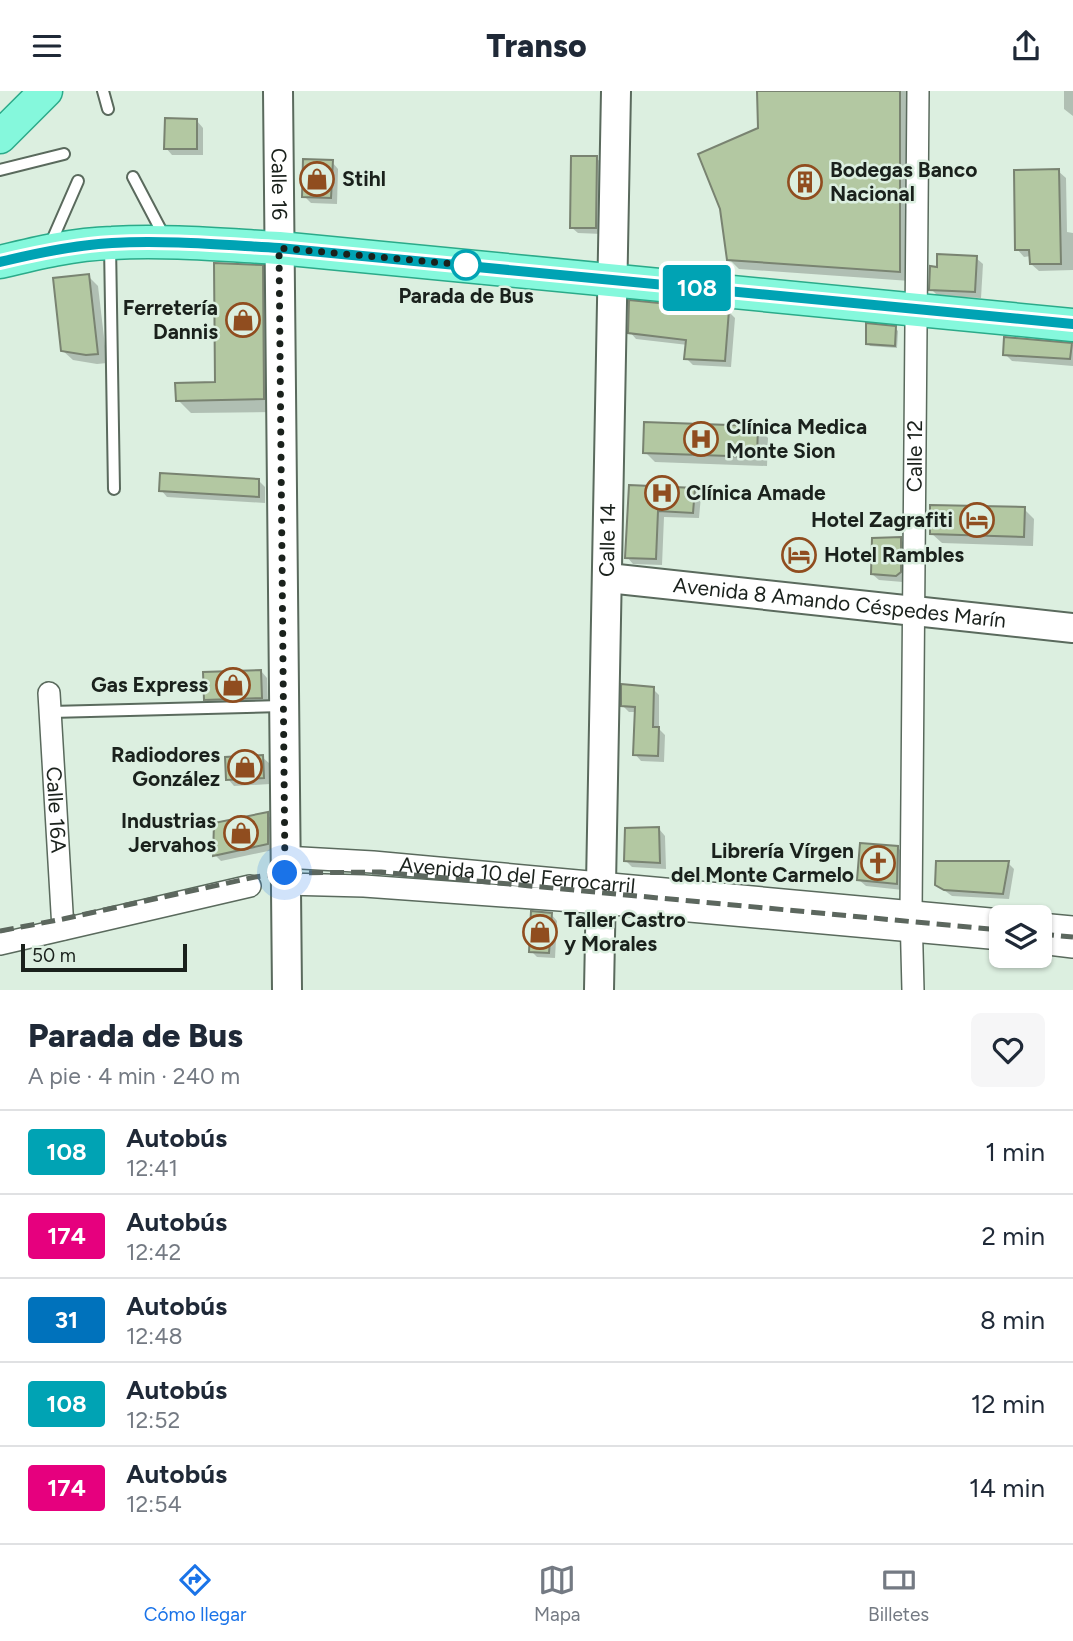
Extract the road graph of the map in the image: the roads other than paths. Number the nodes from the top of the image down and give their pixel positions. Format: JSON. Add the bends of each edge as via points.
{"nodes":[{"id":1,"x":46,"y":91,"type":"edge"},
{"id":2,"x":103,"y":91,"type":"edge"},
{"id":3,"x":278,"y":91,"type":"edge"},
{"id":4,"x":616,"y":91,"type":"edge"},
{"id":5,"x":918,"y":91,"type":"edge"},
{"id":6,"x":108,"y":109,"type":"dead end"},
{"id":7,"x":0,"y":137,"type":"edge"},
{"id":8,"x":64,"y":154,"type":"dead end"},
{"id":9,"x":0,"y":170,"type":"edge"},
{"id":10,"x":133,"y":177,"type":"dead end"},
{"id":11,"x":78,"y":181,"type":"dead end"},
{"id":12,"x":167,"y":242,"type":"junction"},
{"id":13,"x":110,"y":243,"type":"junction"},
{"id":14,"x":279,"y":248,"type":"junction"},
{"id":15,"x":48,"y":250,"type":"junction"},
{"id":16,"x":0,"y":262,"type":"edge"},
{"id":17,"x":612,"y":279,"type":"junction"},
{"id":18,"x":916,"y":310,"type":"junction"},
{"id":19,"x":1073,"y":324,"type":"edge"},
{"id":20,"x":114,"y":489,"type":"dead end"},
{"id":21,"x":608,"y":577,"type":"junction"},
{"id":22,"x":914,"y":611,"type":"junction"},
{"id":23,"x":1073,"y":628,"type":"edge"},
{"id":24,"x":50,"y":702,"type":"joint"},
{"id":25,"x":284,"y":706,"type":"junction"},
{"id":26,"x":285,"y":870,"type":"junction"},
{"id":27,"x":250,"y":886,"type":"dead end"},
{"id":28,"x":600,"y":893,"type":"junction"},
{"id":29,"x":911,"y":921,"type":"junction"},
{"id":30,"x":989,"y":921,"type":"edge"},
{"id":31,"x":1052,"y":925,"type":"edge"},
{"id":32,"x":1073,"y":927,"type":"edge"},
{"id":33,"x":63,"y":929,"type":"junction"},
{"id":34,"x":989,"y":937,"type":"edge"},
{"id":35,"x":0,"y":944,"type":"edge"},
{"id":36,"x":1052,"y":944,"type":"edge"},
{"id":37,"x":1073,"y":947,"type":"edge"},
{"id":38,"x":287,"y":990,"type":"edge"},
{"id":39,"x":599,"y":990,"type":"edge"},
{"id":40,"x":913,"y":990,"type":"edge"}],
"edges":[{"from":1,"to":7,"type":"main road"},
{"from":2,"to":6,"type":"lane"},
{"from":3,"to":14,"type":"main road","name":"Calle 16"},
{"from":4,"to":17,"type":"main road","name":"Calle 14"},
{"from":5,"to":18,"type":"street","name":"Calle 12"},
{"from":8,"to":9,"type":"lane"},
{"from":10,"to":12,"type":"lane"},
{"from":11,"to":15,"type":"lane"},
{"from":12,"to":13,"type":"main road"},
{"from":12,"to":14,"type":"main road"},
{"from":13,"to":15,"type":"main road"},
{"from":13,"to":20,"type":"lane"},
{"from":14,"to":17,"type":"main road"},
{"from":14,"to":25,"type":"main road","name":"Calle 16"},
{"from":15,"to":16,"type":"main road"},
{"from":17,"to":18,"type":"main road"},
{"from":17,"to":21,"type":"main road","name":"Calle 14"},
{"from":18,"to":19,"type":"main road"},
{"from":18,"to":22,"type":"street","name":"Calle 12"},
{"from":21,"to":22,"type":"main road","name":"Avenida 8 Amando Céspedes Marín"},
{"from":21,"to":28,"type":"main road","name":"Calle 14"},
{"from":22,"to":23,"type":"main road","name":"Avenida 8 Amando Céspedes Marín"},
{"from":22,"to":29,"type":"street","name":"Calle 12"},
{"from":24,"to":25,"type":"lane"},
{"from":24,"to":33,"type":"street","name":"Calle 16A"},
{"from":25,"to":26,"type":"main road","name":"Calle 16"},
{"from":26,"to":28,"type":"street","name":"Avenida 10 del Ferrocarril","via":[[364,885]]},
{"from":26,"to":38,"type":"main road","name":"Calle 16"},
{"from":27,"to":33,"type":"street"},
{"from":28,"to":29,"type":"street","name":"Avenida 10 del Ferrocarril"},
{"from":28,"to":39,"type":"main road","name":"Calle 14"},
{"from":29,"to":30,"type":"street","name":"Avenida 10 del Ferrocarril"},
{"from":29,"to":34,"type":"street","name":"Avenida 10 del Ferrocarril"},
{"from":29,"to":40,"type":"street","name":"Calle 12"},
{"from":31,"to":32,"type":"street"},
{"from":33,"to":35,"type":"street"},
{"from":36,"to":37,"type":"street"}]}
